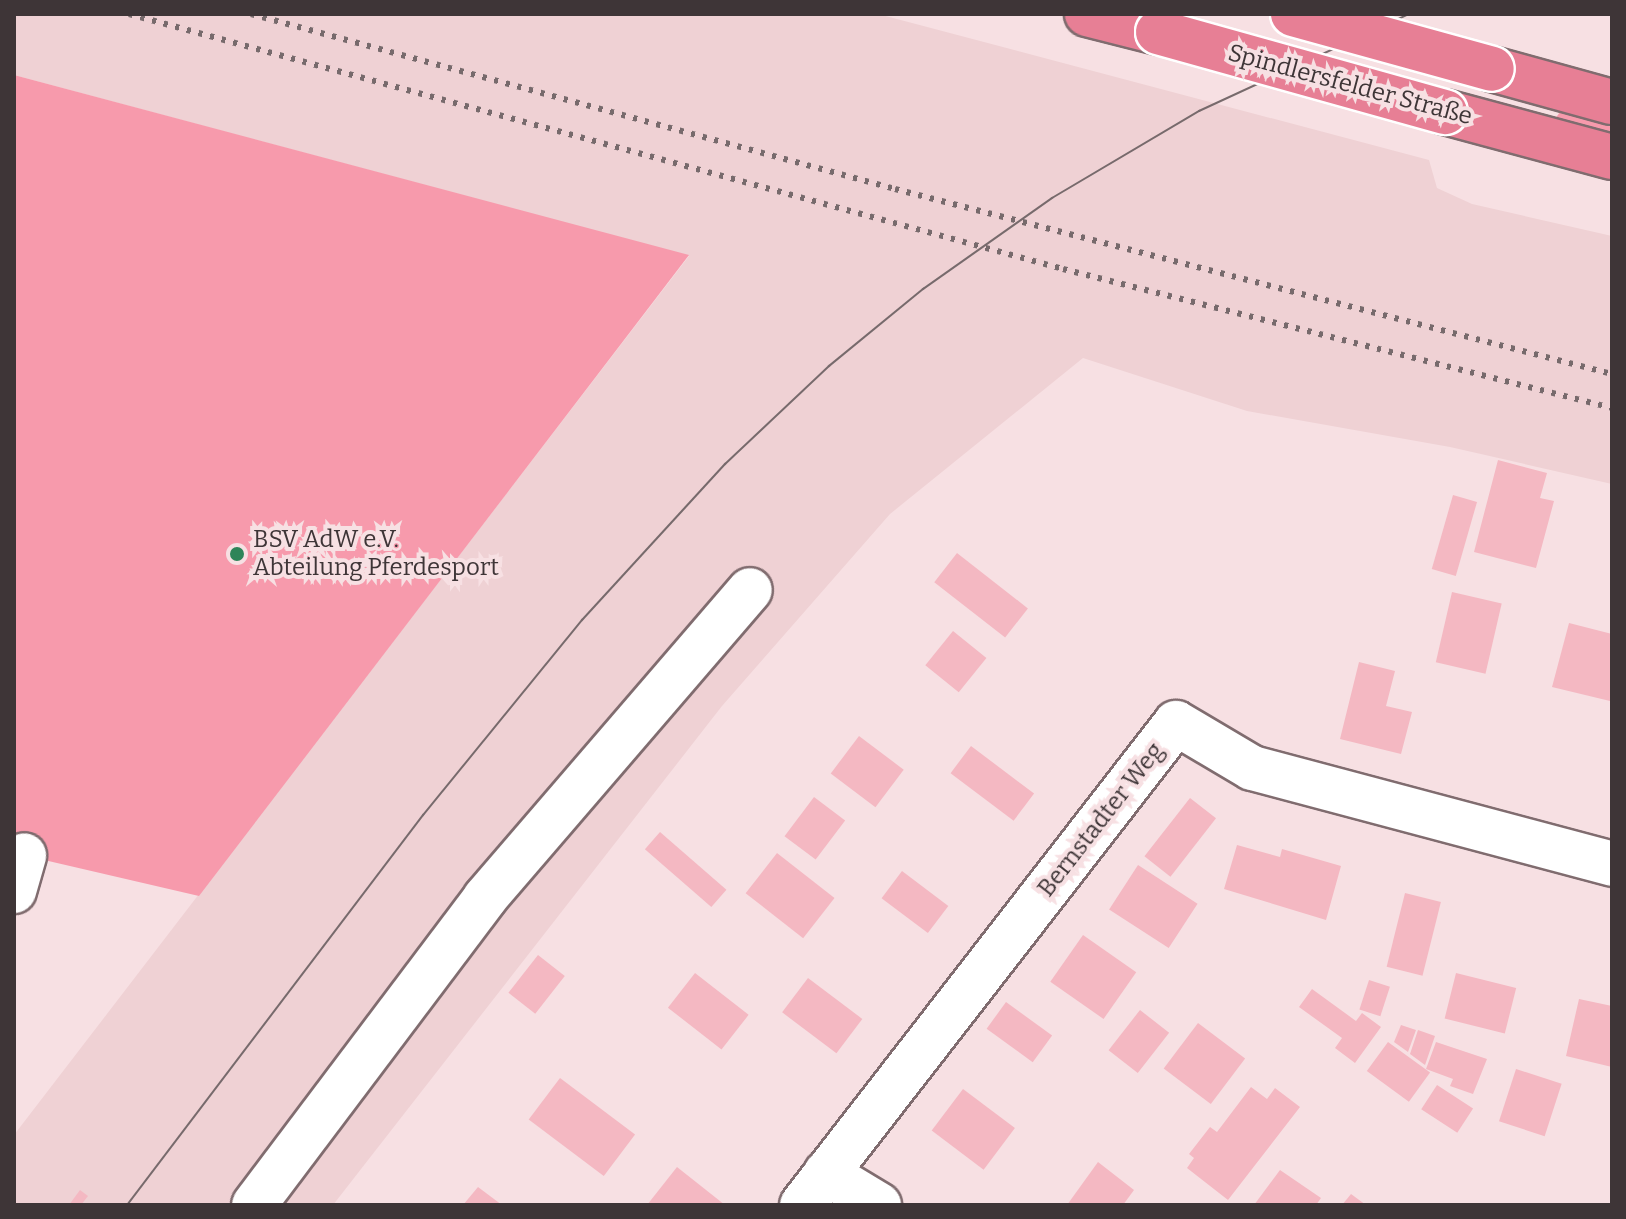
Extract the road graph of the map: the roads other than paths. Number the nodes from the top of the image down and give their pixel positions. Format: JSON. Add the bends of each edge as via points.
{"nodes":[{"id":1,"x":1087,"y":14,"type":"edge"},
{"id":2,"x":1293,"y":14,"type":"edge"},
{"id":3,"x":1612,"y":102,"type":"edge"},
{"id":4,"x":1612,"y":157,"type":"edge"},
{"id":5,"x":750,"y":590,"type":"dead end"},
{"id":6,"x":1612,"y":864,"type":"edge"},
{"id":7,"x":814,"y":1189,"type":"edge"},
{"id":8,"x":254,"y":1205,"type":"edge"},
{"id":9,"x":879,"y":1205,"type":"edge"}],
"edges":[{"from":1,"to":4,"type":"highway","name":"Spindlersfelder Straße","bridge":true},
{"from":2,"to":3,"type":"highway","bridge":true},
{"from":5,"to":8,"type":"street","via":[[485,898]]},
{"from":6,"to":7,"type":"street","name":"Bernstadter Weg","via":[[1252,768],[1176,723]]},
{"from":7,"to":9,"type":"street"}]}
